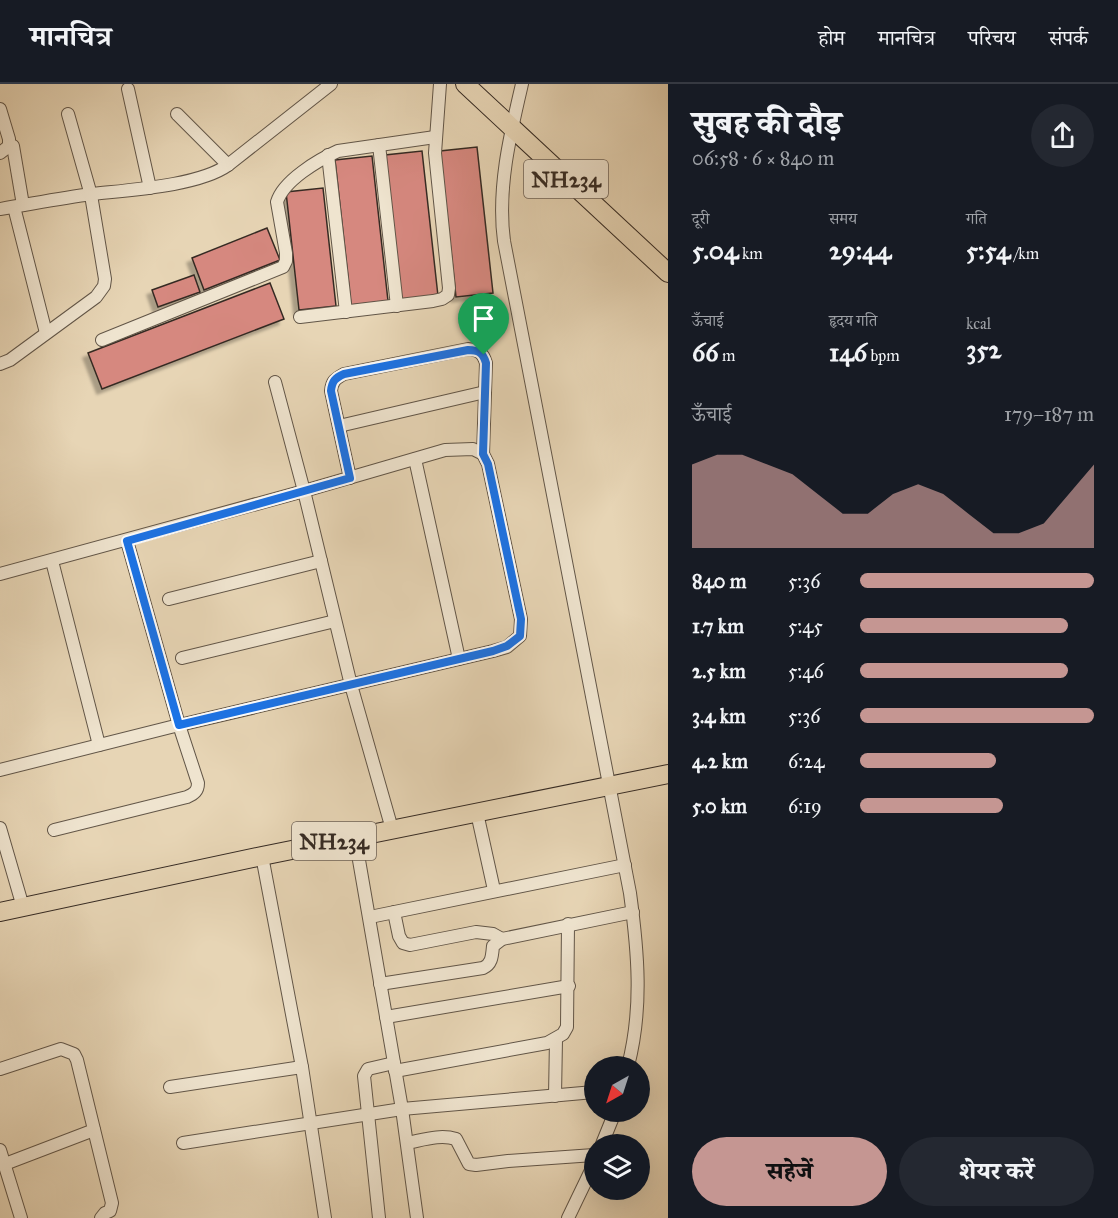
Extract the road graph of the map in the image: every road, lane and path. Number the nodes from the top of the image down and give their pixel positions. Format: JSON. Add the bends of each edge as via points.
{"nodes":[{"id":1,"x":331,"y":84,"type":"edge"},
{"id":2,"x":440,"y":84,"type":"edge"},
{"id":3,"x":465,"y":84,"type":"edge"},
{"id":4,"x":522,"y":84,"type":"edge"},
{"id":5,"x":128,"y":89,"type":"dead end"},
{"id":6,"x":0,"y":109,"type":"edge"},
{"id":7,"x":68,"y":114,"type":"dead end"},
{"id":8,"x":177,"y":114,"type":"dead end"},
{"id":9,"x":512,"y":128,"type":"junction"},
{"id":10,"x":435,"y":137,"type":"junction"},
{"id":11,"x":379,"y":145,"type":"junction"},
{"id":12,"x":13,"y":146,"type":"dead end"},
{"id":13,"x":0,"y":153,"type":"edge"},
{"id":14,"x":328,"y":155,"type":"junction"},
{"id":15,"x":228,"y":165,"type":"junction"},
{"id":16,"x":150,"y":188,"type":"junction"},
{"id":17,"x":91,"y":195,"type":"junction"},
{"id":18,"x":19,"y":206,"type":"junction"},
{"id":19,"x":0,"y":209,"type":"edge"},
{"id":20,"x":668,"y":273,"type":"edge"},
{"id":21,"x":397,"y":306,"type":"junction"},
{"id":22,"x":346,"y":312,"type":"junction"},
{"id":23,"x":300,"y":317,"type":"dead end"},
{"id":24,"x":45,"y":333,"type":"junction"},
{"id":25,"x":102,"y":340,"type":"dead end"},
{"id":26,"x":0,"y":364,"type":"edge"},
{"id":27,"x":275,"y":382,"type":"dead end"},
{"id":28,"x":485,"y":392,"type":"junction"},
{"id":29,"x":339,"y":426,"type":"junction"},
{"id":30,"x":483,"y":454,"type":"junction"},
{"id":31,"x":415,"y":459,"type":"junction"},
{"id":32,"x":350,"y":478,"type":"junction"},
{"id":33,"x":304,"y":491,"type":"junction"},
{"id":34,"x":127,"y":541,"type":"junction"},
{"id":35,"x":52,"y":561,"type":"junction"},
{"id":36,"x":321,"y":561,"type":"junction"},
{"id":37,"x":0,"y":574,"type":"edge"},
{"id":38,"x":169,"y":599,"type":"dead end"},
{"id":39,"x":335,"y":621,"type":"junction"},
{"id":40,"x":182,"y":658,"type":"dead end"},
{"id":41,"x":459,"y":659,"type":"junction"},
{"id":42,"x":351,"y":685,"type":"junction"},
{"id":43,"x":179,"y":725,"type":"junction"},
{"id":44,"x":99,"y":745,"type":"junction"},
{"id":45,"x":0,"y":770,"type":"edge"},
{"id":46,"x":668,"y":774,"type":"edge"},
{"id":47,"x":610,"y":787,"type":"junction"},
{"id":48,"x":477,"y":813,"type":"junction"},
{"id":49,"x":0,"y":828,"type":"edge"},
{"id":50,"x":54,"y":830,"type":"dead end"},
{"id":51,"x":392,"y":830,"type":"junction"},
{"id":52,"x":355,"y":837,"type":"junction"},
{"id":53,"x":262,"y":856,"type":"junction"},
{"id":54,"x":625,"y":865,"type":"junction"},
{"id":55,"x":494,"y":890,"type":"junction"},
{"id":56,"x":23,"y":907,"type":"junction"},
{"id":57,"x":1,"y":910,"type":"edge"},
{"id":58,"x":394,"y":912,"type":"junction"},
{"id":59,"x":633,"y":912,"type":"junction"},
{"id":60,"x":370,"y":917,"type":"junction"},
{"id":61,"x":568,"y":924,"type":"junction"},
{"id":62,"x":502,"y":939,"type":"junction"},
{"id":63,"x":380,"y":984,"type":"junction"},
{"id":64,"x":569,"y":986,"type":"junction"},
{"id":65,"x":386,"y":1017,"type":"junction"},
{"id":66,"x":556,"y":1039,"type":"junction"},
{"id":67,"x":630,"y":1056,"type":"edge"},
{"id":68,"x":302,"y":1067,"type":"junction"},
{"id":69,"x":394,"y":1067,"type":"junction"},
{"id":70,"x":0,"y":1069,"type":"edge"},
{"id":71,"x":170,"y":1087,"type":"dead end"},
{"id":72,"x":584,"y":1093,"type":"edge"},
{"id":73,"x":555,"y":1096,"type":"junction"},
{"id":74,"x":402,"y":1108,"type":"junction"},
{"id":75,"x":367,"y":1114,"type":"junction"},
{"id":76,"x":310,"y":1122,"type":"junction"},
{"id":77,"x":94,"y":1130,"type":"junction"},
{"id":78,"x":183,"y":1143,"type":"dead end"},
{"id":79,"x":407,"y":1143,"type":"junction"},
{"id":80,"x":0,"y":1150,"type":"edge"},
{"id":81,"x":584,"y":1156,"type":"edge"},
{"id":82,"x":5,"y":1164,"type":"junction"},
{"id":83,"x":584,"y":1185,"type":"edge"},
{"id":84,"x":21,"y":1218,"type":"edge"},
{"id":85,"x":101,"y":1218,"type":"edge"},
{"id":86,"x":325,"y":1218,"type":"edge"},
{"id":87,"x":379,"y":1218,"type":"edge"},
{"id":88,"x":417,"y":1218,"type":"edge"},
{"id":89,"x":568,"y":1218,"type":"edge"}],
"edges":[{"from":1,"to":15,"type":"street"},
{"from":2,"to":10,"type":"street"},
{"from":3,"to":9,"type":"highway","number":"NH234"},
{"from":4,"to":9,"type":"street"},
{"from":5,"to":16,"type":"street"},
{"from":6,"to":13,"type":"street","via":[[9,146]]},
{"from":7,"to":17,"type":"street"},
{"from":8,"to":15,"type":"street"},
{"from":9,"to":20,"type":"highway","number":"NH234"},
{"from":9,"to":47,"type":"street","via":[[501,205],[504,241]]},
{"from":10,"to":11,"type":"street"},
{"from":10,"to":21,"type":"street","via":[[448,295]]},
{"from":11,"to":14,"type":"street"},
{"from":11,"to":21,"type":"street"},
{"from":12,"to":18,"type":"street"},
{"from":14,"to":22,"type":"street"},
{"from":14,"to":25,"type":"street","via":[[279,194],[286,253],[283,267]]},
{"from":15,"to":16,"type":"street","via":[[211,175]]},
{"from":16,"to":17,"type":"street"},
{"from":17,"to":18,"type":"street"},
{"from":17,"to":24,"type":"street","via":[[104,286],[96,297]]},
{"from":18,"to":19,"type":"street"},
{"from":18,"to":24,"type":"street"},
{"from":21,"to":22,"type":"street"},
{"from":22,"to":23,"type":"street"},
{"from":24,"to":26,"type":"street"},
{"from":27,"to":33,"type":"street"},
{"from":28,"to":29,"type":"street"},
{"from":28,"to":29,"type":"street","via":[[486,363],[477,350],[344,374],[335,379],[331,391]]},
{"from":28,"to":30,"type":"street"},
{"from":29,"to":32,"type":"street"},
{"from":30,"to":31,"type":"street","via":[[460,448]]},
{"from":30,"to":41,"type":"street","via":[[521,619],[520,636],[507,646]]},
{"from":31,"to":32,"type":"street"},
{"from":31,"to":41,"type":"street"},
{"from":32,"to":33,"type":"street"},
{"from":33,"to":34,"type":"street"},
{"from":33,"to":36,"type":"street"},
{"from":34,"to":35,"type":"street"},
{"from":34,"to":43,"type":"street"},
{"from":35,"to":37,"type":"street"},
{"from":35,"to":44,"type":"street"},
{"from":36,"to":38,"type":"street"},
{"from":36,"to":39,"type":"street"},
{"from":39,"to":40,"type":"street"},
{"from":39,"to":42,"type":"street"},
{"from":41,"to":42,"type":"street"},
{"from":42,"to":43,"type":"street"},
{"from":42,"to":51,"type":"street"},
{"from":43,"to":44,"type":"street"},
{"from":43,"to":50,"type":"street","via":[[198,783],[194,794]]},
{"from":44,"to":45,"type":"street"},
{"from":46,"to":47,"type":"highway","number":"NH234"},
{"from":47,"to":48,"type":"highway","number":"NH234"},
{"from":47,"to":54,"type":"street"},
{"from":48,"to":51,"type":"highway","number":"NH234"},
{"from":48,"to":55,"type":"street"},
{"from":49,"to":56,"type":"street"},
{"from":51,"to":52,"type":"highway","number":"NH234"},
{"from":52,"to":53,"type":"highway","number":"NH234"},
{"from":52,"to":60,"type":"street"},
{"from":53,"to":56,"type":"highway","number":"NH234"},
{"from":53,"to":68,"type":"street"},
{"from":54,"to":55,"type":"street"},
{"from":54,"to":59,"type":"street"},
{"from":55,"to":58,"type":"street"},
{"from":56,"to":57,"type":"highway","number":"NH234"},
{"from":58,"to":60,"type":"street"},
{"from":58,"to":62,"type":"street","via":[[399,936],[410,945],[476,932]]},
{"from":59,"to":61,"type":"street"},
{"from":59,"to":67,"type":"street","via":[[638,994]]},
{"from":60,"to":63,"type":"street"},
{"from":61,"to":62,"type":"street"},
{"from":61,"to":64,"type":"street"},
{"from":62,"to":63,"type":"street","via":[[493,946],[491,959],[483,969]]},
{"from":63,"to":65,"type":"street"},
{"from":64,"to":65,"type":"street"},
{"from":64,"to":66,"type":"street","via":[[567,1027]]},
{"from":65,"to":69,"type":"street"},
{"from":66,"to":69,"type":"street"},
{"from":66,"to":73,"type":"street"},
{"from":68,"to":71,"type":"street"},
{"from":68,"to":76,"type":"street"},
{"from":69,"to":74,"type":"street"},
{"from":69,"to":75,"type":"street","via":[[364,1072]]},
{"from":70,"to":77,"type":"street","via":[[61,1049],[74,1054]]},
{"from":72,"to":73,"type":"street"},
{"from":73,"to":74,"type":"street"},
{"from":74,"to":75,"type":"street"},
{"from":74,"to":79,"type":"street"},
{"from":75,"to":76,"type":"street"},
{"from":75,"to":87,"type":"street"},
{"from":76,"to":78,"type":"street"},
{"from":76,"to":86,"type":"street"},
{"from":77,"to":82,"type":"street"},
{"from":77,"to":85,"type":"street","via":[[112,1203],[110,1211]]},
{"from":79,"to":81,"type":"street","via":[[448,1136],[456,1139],[469,1164],[476,1165]]},
{"from":79,"to":88,"type":"street"},
{"from":80,"to":82,"type":"street"},
{"from":82,"to":84,"type":"street"},
{"from":83,"to":89,"type":"street"}]}
